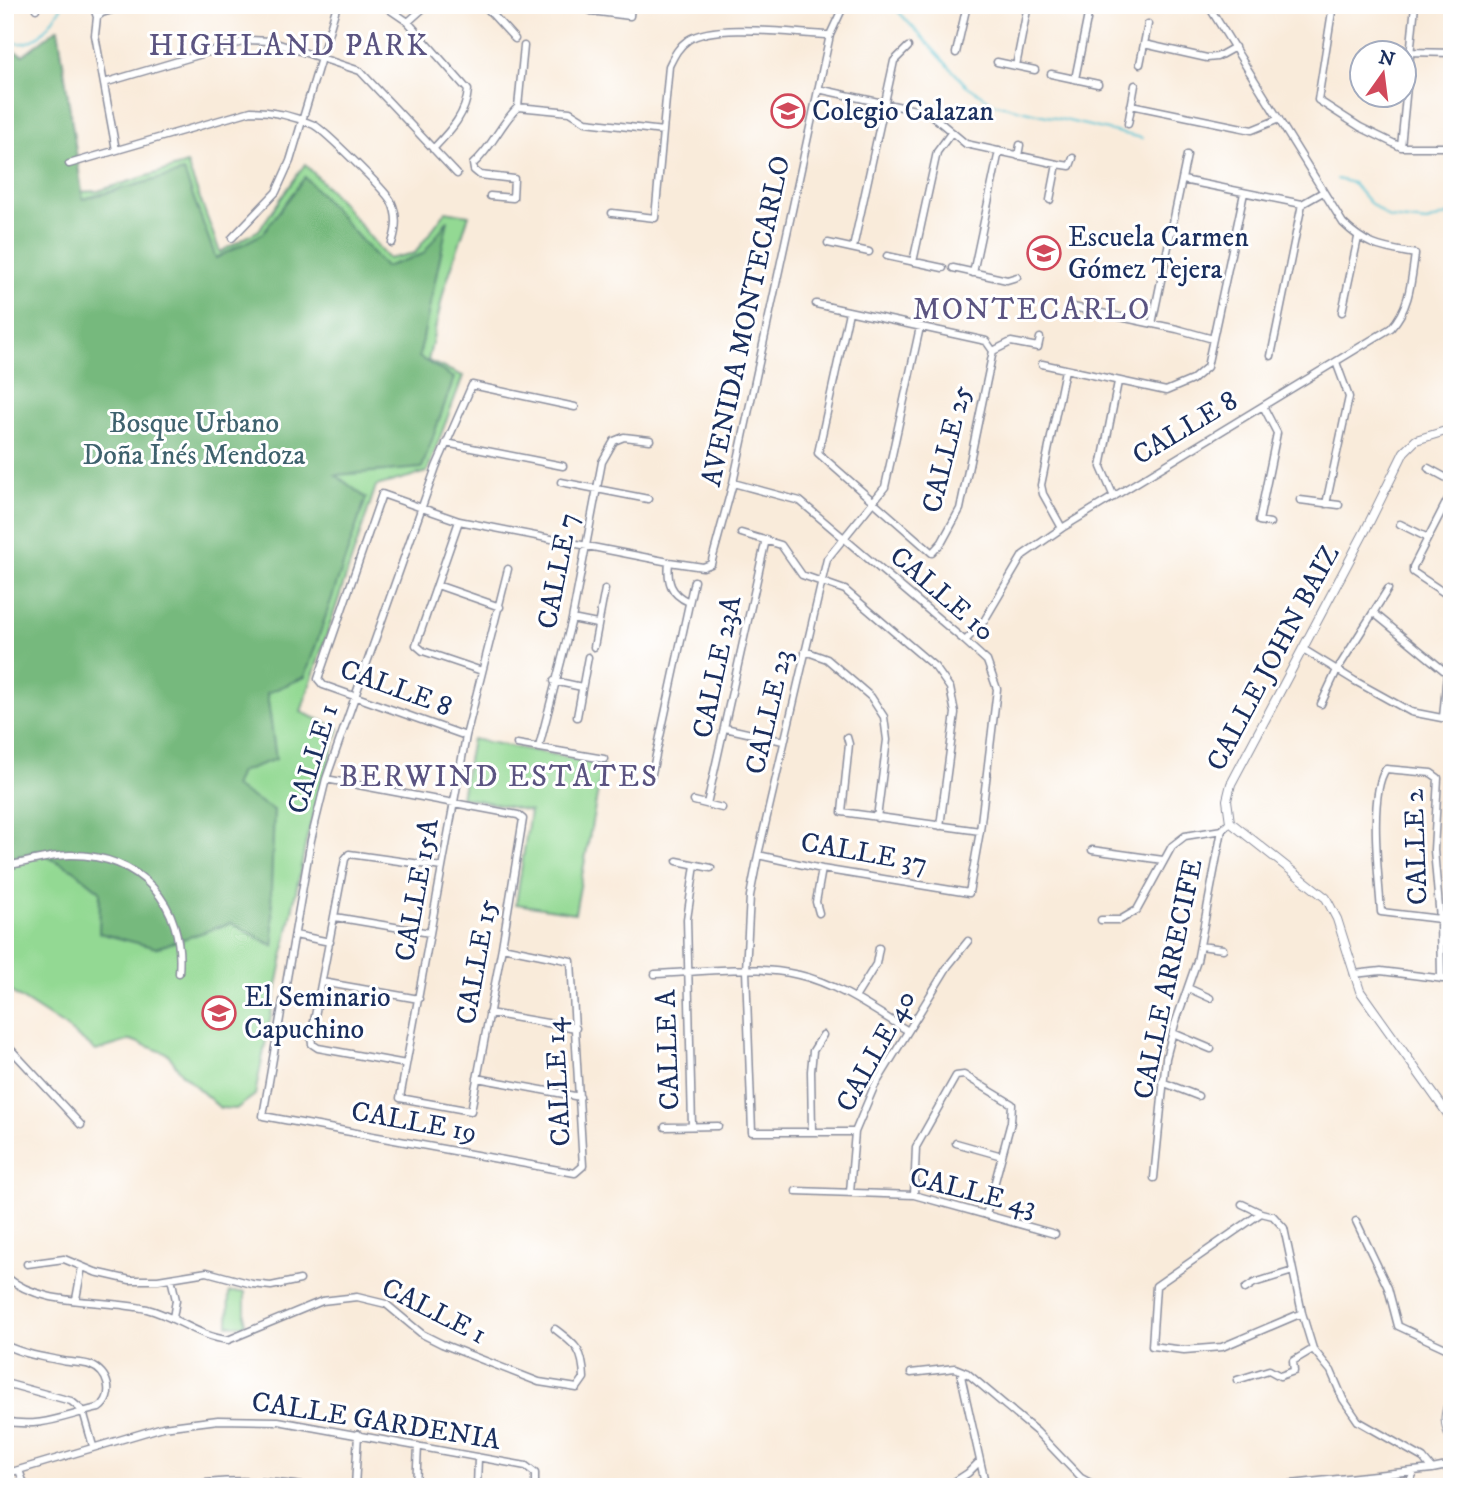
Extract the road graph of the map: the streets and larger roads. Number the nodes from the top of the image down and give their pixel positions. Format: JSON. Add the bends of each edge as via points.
{"nodes":[{"id":1,"x":93,"y":5,"type":"edge"},
{"id":2,"x":128,"y":5,"type":"edge"},
{"id":3,"x":337,"y":5,"type":"edge"},
{"id":4,"x":383,"y":5,"type":"edge"},
{"id":5,"x":427,"y":5,"type":"edge"},
{"id":6,"x":484,"y":5,"type":"edge"},
{"id":7,"x":578,"y":5,"type":"edge"},
{"id":8,"x":631,"y":5,"type":"edge"},
{"id":9,"x":844,"y":5,"type":"edge"},
{"id":10,"x":967,"y":5,"type":"edge"},
{"id":11,"x":1028,"y":5,"type":"edge"},
{"id":12,"x":1090,"y":5,"type":"edge"},
{"id":13,"x":1333,"y":5,"type":"edge"},
{"id":14,"x":1415,"y":5,"type":"edge"},
{"id":15,"x":1210,"y":6,"type":"edge"},
{"id":16,"x":97,"y":17,"type":"junction"},
{"id":17,"x":408,"y":22,"type":"junction"},
{"id":18,"x":1148,"y":24,"type":"dead end"},
{"id":19,"x":830,"y":35,"type":"junction"},
{"id":20,"x":1411,"y":38,"type":"edge"},
{"id":21,"x":515,"y":39,"type":"dead end"},
{"id":22,"x":1144,"y":44,"type":"junction"},
{"id":23,"x":524,"y":46,"type":"dead end"},
{"id":24,"x":908,"y":47,"type":"dead end"},
{"id":25,"x":1235,"y":47,"type":"junction"},
{"id":26,"x":1418,"y":52,"type":"edge"},
{"id":27,"x":956,"y":53,"type":"dead end"},
{"id":28,"x":1452,"y":53,"type":"edge"},
{"id":29,"x":321,"y":57,"type":"junction"},
{"id":30,"x":997,"y":62,"type":"dead end"},
{"id":31,"x":1140,"y":64,"type":"dead end"},
{"id":32,"x":1016,"y":65,"type":"junction"},
{"id":33,"x":1035,"y":70,"type":"dead end"},
{"id":34,"x":1051,"y":74,"type":"dead end"},
{"id":35,"x":1074,"y":79,"type":"junction"},
{"id":36,"x":104,"y":83,"type":"junction"},
{"id":37,"x":1098,"y":84,"type":"dead end"},
{"id":38,"x":1135,"y":85,"type":"dead end"},
{"id":39,"x":818,"y":89,"type":"junction"},
{"id":40,"x":884,"y":103,"type":"junction"},
{"id":41,"x":1131,"y":104,"type":"junction"},
{"id":42,"x":517,"y":107,"type":"junction"},
{"id":43,"x":1405,"y":108,"type":"edge"},
{"id":44,"x":1279,"y":119,"type":"junction"},
{"id":45,"x":301,"y":121,"type":"junction"},
{"id":46,"x":1128,"y":124,"type":"dead end"},
{"id":47,"x":663,"y":131,"type":"junction"},
{"id":48,"x":951,"y":133,"type":"junction"},
{"id":49,"x":1020,"y":145,"type":"dead end"},
{"id":50,"x":1401,"y":147,"type":"junction"},
{"id":51,"x":1452,"y":147,"type":"edge"},
{"id":52,"x":433,"y":149,"type":"junction"},
{"id":53,"x":116,"y":150,"type":"junction"},
{"id":54,"x":999,"y":151,"type":"junction"},
{"id":55,"x":1187,"y":155,"type":"dead end"},
{"id":56,"x":1018,"y":156,"type":"junction"},
{"id":57,"x":1073,"y":158,"type":"dead end"},
{"id":58,"x":69,"y":164,"type":"dead end"},
{"id":59,"x":1057,"y":164,"type":"junction"},
{"id":60,"x":457,"y":174,"type":"dead end"},
{"id":61,"x":1183,"y":180,"type":"junction"},
{"id":62,"x":1323,"y":192,"type":"junction"},
{"id":63,"x":1244,"y":193,"type":"junction"},
{"id":64,"x":489,"y":196,"type":"dead end"},
{"id":65,"x":1050,"y":200,"type":"dead end"},
{"id":66,"x":1302,"y":204,"type":"junction"},
{"id":67,"x":612,"y":213,"type":"dead end"},
{"id":68,"x":232,"y":238,"type":"dead end"},
{"id":69,"x":1358,"y":238,"type":"junction"},
{"id":70,"x":392,"y":243,"type":"dead end"},
{"id":71,"x":828,"y":243,"type":"dead end"},
{"id":72,"x":853,"y":248,"type":"junction"},
{"id":73,"x":869,"y":252,"type":"dead end"},
{"id":74,"x":887,"y":256,"type":"dead end"},
{"id":75,"x":914,"y":262,"type":"junction"},
{"id":76,"x":943,"y":268,"type":"dead end"},
{"id":77,"x":953,"y":268,"type":"dead end"},
{"id":78,"x":973,"y":272,"type":"junction"},
{"id":79,"x":1017,"y":277,"type":"dead end"},
{"id":80,"x":816,"y":304,"type":"dead end"},
{"id":81,"x":1073,"y":307,"type":"dead end"},
{"id":82,"x":849,"y":312,"type":"junction"},
{"id":83,"x":1342,"y":312,"type":"dead end"},
{"id":84,"x":1152,"y":324,"type":"junction"},
{"id":85,"x":920,"y":327,"type":"junction"},
{"id":86,"x":1040,"y":338,"type":"dead end"},
{"id":87,"x":1213,"y":339,"type":"junction"},
{"id":88,"x":993,"y":351,"type":"junction"},
{"id":89,"x":1271,"y":356,"type":"dead end"},
{"id":90,"x":1336,"y":362,"type":"junction"},
{"id":91,"x":1042,"y":365,"type":"dead end"},
{"id":92,"x":1065,"y":370,"type":"junction"},
{"id":93,"x":1118,"y":382,"type":"junction"},
{"id":94,"x":1263,"y":406,"type":"junction"},
{"id":95,"x":575,"y":407,"type":"dead end"},
{"id":96,"x":1452,"y":429,"type":"edge"},
{"id":97,"x":650,"y":440,"type":"dead end"},
{"id":98,"x":446,"y":443,"type":"junction"},
{"id":99,"x":563,"y":466,"type":"dead end"},
{"id":100,"x":1428,"y":468,"type":"dead end"},
{"id":101,"x":1452,"y":481,"type":"edge"},
{"id":102,"x":561,"y":482,"type":"dead end"},
{"id":103,"x":733,"y":483,"type":"junction"},
{"id":104,"x":596,"y":489,"type":"junction"},
{"id":105,"x":1452,"y":491,"type":"edge"},
{"id":106,"x":1114,"y":497,"type":"junction"},
{"id":107,"x":648,"y":499,"type":"dead end"},
{"id":108,"x":1300,"y":500,"type":"dead end"},
{"id":109,"x":873,"y":504,"type":"junction"},
{"id":110,"x":1326,"y":504,"type":"junction"},
{"id":111,"x":1339,"y":505,"type":"dead end"},
{"id":112,"x":422,"y":508,"type":"junction"},
{"id":113,"x":459,"y":521,"type":"junction"},
{"id":114,"x":1270,"y":523,"type":"dead end"},
{"id":115,"x":1399,"y":525,"type":"dead end"},
{"id":116,"x":1062,"y":528,"type":"junction"},
{"id":117,"x":741,"y":533,"type":"dead end"},
{"id":118,"x":845,"y":537,"type":"junction"},
{"id":119,"x":1427,"y":538,"type":"junction"},
{"id":120,"x":766,"y":539,"type":"junction"},
{"id":121,"x":585,"y":545,"type":"junction"},
{"id":122,"x":669,"y":562,"type":"junction"},
{"id":123,"x":508,"y":569,"type":"dead end"},
{"id":124,"x":820,"y":580,"type":"junction"},
{"id":125,"x":694,"y":581,"type":"dead end"},
{"id":126,"x":437,"y":585,"type":"junction"},
{"id":127,"x":605,"y":589,"type":"dead end"},
{"id":128,"x":1388,"y":589,"type":"dead end"},
{"id":129,"x":1452,"y":598,"type":"edge"},
{"id":130,"x":689,"y":602,"type":"junction"},
{"id":131,"x":500,"y":607,"type":"junction"},
{"id":132,"x":1374,"y":613,"type":"junction"},
{"id":133,"x":572,"y":619,"type":"junction"},
{"id":134,"x":597,"y":624,"type":"junction"},
{"id":135,"x":965,"y":640,"type":"junction"},
{"id":136,"x":594,"y":647,"type":"dead end"},
{"id":137,"x":1303,"y":649,"type":"junction"},
{"id":138,"x":805,"y":652,"type":"junction"},
{"id":139,"x":588,"y":657,"type":"dead end"},
{"id":140,"x":1338,"y":670,"type":"junction"},
{"id":141,"x":482,"y":671,"type":"junction"},
{"id":142,"x":554,"y":681,"type":"junction"},
{"id":143,"x":582,"y":687,"type":"junction"},
{"id":144,"x":354,"y":696,"type":"junction"},
{"id":145,"x":1321,"y":704,"type":"dead end"},
{"id":146,"x":577,"y":718,"type":"dead end"},
{"id":147,"x":1443,"y":718,"type":"junction"},
{"id":148,"x":1452,"y":720,"type":"edge"},
{"id":149,"x":725,"y":728,"type":"junction"},
{"id":150,"x":466,"y":736,"type":"junction"},
{"id":151,"x":847,"y":737,"type":"dead end"},
{"id":152,"x":783,"y":741,"type":"junction"},
{"id":153,"x":517,"y":744,"type":"dead end"},
{"id":154,"x":539,"y":747,"type":"junction"},
{"id":155,"x":604,"y":759,"type":"dead end"},
{"id":156,"x":651,"y":778,"type":"dead end"},
{"id":157,"x":326,"y":779,"type":"junction"},
{"id":158,"x":694,"y":801,"type":"dead end"},
{"id":159,"x":455,"y":802,"type":"junction"},
{"id":160,"x":707,"y":804,"type":"junction"},
{"id":161,"x":722,"y":808,"type":"dead end"},
{"id":162,"x":877,"y":818,"type":"junction"},
{"id":163,"x":1230,"y":822,"type":"junction"},
{"id":164,"x":940,"y":826,"type":"junction"},
{"id":165,"x":1222,"y":830,"type":"junction"},
{"id":166,"x":980,"y":831,"type":"junction"},
{"id":167,"x":1092,"y":850,"type":"dead end"},
{"id":168,"x":758,"y":855,"type":"junction"},
{"id":169,"x":1163,"y":860,"type":"junction"},
{"id":170,"x":677,"y":861,"type":"dead end"},
{"id":171,"x":695,"y":865,"type":"junction"},
{"id":172,"x":5,"y":866,"type":"edge"},
{"id":173,"x":442,"y":867,"type":"junction"},
{"id":174,"x":711,"y":868,"type":"dead end"},
{"id":175,"x":822,"y":869,"type":"junction"},
{"id":176,"x":962,"y":892,"type":"joint"},
{"id":177,"x":819,"y":913,"type":"dead end"},
{"id":178,"x":335,"y":916,"type":"junction"},
{"id":179,"x":1440,"y":919,"type":"junction"},
{"id":180,"x":1101,"y":920,"type":"dead end"},
{"id":181,"x":430,"y":933,"type":"junction"},
{"id":182,"x":295,"y":935,"type":"junction"},
{"id":183,"x":968,"y":941,"type":"dead end"},
{"id":184,"x":330,"y":942,"type":"junction"},
{"id":185,"x":1200,"y":946,"type":"junction"},
{"id":186,"x":502,"y":947,"type":"junction"},
{"id":187,"x":879,"y":947,"type":"dead end"},
{"id":188,"x":1223,"y":949,"type":"dead end"},
{"id":189,"x":746,"y":970,"type":"junction"},
{"id":190,"x":179,"y":973,"type":"dead end"},
{"id":191,"x":687,"y":973,"type":"junction"},
{"id":192,"x":655,"y":974,"type":"dead end"},
{"id":193,"x":1354,"y":974,"type":"junction"},
{"id":194,"x":1441,"y":979,"type":"junction"},
{"id":195,"x":1452,"y":980,"type":"edge"},
{"id":196,"x":322,"y":982,"type":"junction"},
{"id":197,"x":1188,"y":988,"type":"junction"},
{"id":198,"x":855,"y":998,"type":"junction"},
{"id":199,"x":1210,"y":998,"type":"dead end"},
{"id":200,"x":419,"y":999,"type":"junction"},
{"id":201,"x":489,"y":1013,"type":"junction"},
{"id":202,"x":576,"y":1028,"type":"junction"},
{"id":203,"x":908,"y":1031,"type":"junction"},
{"id":204,"x":1173,"y":1033,"type":"junction"},
{"id":205,"x":823,"y":1035,"type":"dead end"},
{"id":206,"x":5,"y":1043,"type":"edge"},
{"id":207,"x":1211,"y":1049,"type":"dead end"},
{"id":208,"x":406,"y":1063,"type":"junction"},
{"id":209,"x":477,"y":1078,"type":"junction"},
{"id":210,"x":1162,"y":1082,"type":"junction"},
{"id":211,"x":580,"y":1097,"type":"junction"},
{"id":212,"x":1198,"y":1097,"type":"dead end"},
{"id":213,"x":471,"y":1111,"type":"joint"},
{"id":214,"x":264,"y":1114,"type":"joint"},
{"id":215,"x":1452,"y":1120,"type":"edge"},
{"id":216,"x":81,"y":1125,"type":"dead end"},
{"id":217,"x":692,"y":1126,"type":"junction"},
{"id":218,"x":718,"y":1126,"type":"dead end"},
{"id":219,"x":665,"y":1127,"type":"dead end"},
{"id":220,"x":812,"y":1131,"type":"junction"},
{"id":221,"x":855,"y":1132,"type":"junction"},
{"id":222,"x":956,"y":1143,"type":"dead end"},
{"id":223,"x":1002,"y":1157,"type":"junction"},
{"id":224,"x":558,"y":1170,"type":"joint"},
{"id":225,"x":1154,"y":1178,"type":"dead end"},
{"id":226,"x":796,"y":1191,"type":"dead end"},
{"id":227,"x":850,"y":1192,"type":"junction"},
{"id":228,"x":914,"y":1195,"type":"junction"},
{"id":229,"x":1242,"y":1204,"type":"dead end"},
{"id":230,"x":1261,"y":1213,"type":"junction"},
{"id":231,"x":986,"y":1215,"type":"junction"},
{"id":232,"x":1356,"y":1221,"type":"dead end"},
{"id":233,"x":1055,"y":1234,"type":"dead end"},
{"id":234,"x":27,"y":1264,"type":"dead end"},
{"id":235,"x":82,"y":1266,"type":"junction"},
{"id":236,"x":1293,"y":1272,"type":"junction"},
{"id":237,"x":5,"y":1276,"type":"edge"},
{"id":238,"x":171,"y":1278,"type":"junction"},
{"id":239,"x":300,"y":1280,"type":"dead end"},
{"id":240,"x":1245,"y":1289,"type":"dead end"},
{"id":241,"x":76,"y":1299,"type":"junction"},
{"id":242,"x":1302,"y":1313,"type":"junction"},
{"id":243,"x":173,"y":1318,"type":"junction"},
{"id":244,"x":555,"y":1329,"type":"dead end"},
{"id":245,"x":5,"y":1345,"type":"edge"},
{"id":246,"x":1313,"y":1349,"type":"junction"},
{"id":247,"x":1452,"y":1350,"type":"edge"},
{"id":248,"x":911,"y":1373,"type":"dead end"},
{"id":249,"x":967,"y":1373,"type":"junction"},
{"id":250,"x":1237,"y":1380,"type":"dead end"},
{"id":251,"x":5,"y":1382,"type":"edge"},
{"id":252,"x":1452,"y":1392,"type":"edge"},
{"id":253,"x":83,"y":1411,"type":"junction"},
{"id":254,"x":1448,"y":1414,"type":"edge"},
{"id":255,"x":5,"y":1421,"type":"edge"},
{"id":256,"x":358,"y":1434,"type":"junction"},
{"id":257,"x":1452,"y":1441,"type":"edge"},
{"id":258,"x":93,"y":1446,"type":"junction"},
{"id":259,"x":418,"y":1446,"type":"junction"},
{"id":260,"x":478,"y":1457,"type":"junction"},
{"id":261,"x":980,"y":1461,"type":"junction"},
{"id":262,"x":1452,"y":1465,"type":"edge"},
{"id":263,"x":1432,"y":1469,"type":"junction"},
{"id":264,"x":19,"y":1470,"type":"junction"},
{"id":265,"x":1414,"y":1472,"type":"junction"},
{"id":266,"x":5,"y":1474,"type":"edge"},
{"id":267,"x":948,"y":1486,"type":"edge"},
{"id":268,"x":25,"y":1487,"type":"edge"},
{"id":269,"x":176,"y":1487,"type":"edge"},
{"id":270,"x":308,"y":1487,"type":"edge"},
{"id":271,"x":355,"y":1487,"type":"edge"},
{"id":272,"x":416,"y":1487,"type":"edge"},
{"id":273,"x":477,"y":1487,"type":"edge"},
{"id":274,"x":535,"y":1487,"type":"edge"},
{"id":275,"x":986,"y":1487,"type":"edge"},
{"id":276,"x":1098,"y":1487,"type":"edge"},
{"id":277,"x":1282,"y":1487,"type":"edge"},
{"id":278,"x":1407,"y":1487,"type":"edge"}],
"edges":[{"from":1,"to":16,"type":"street"},
{"from":2,"to":16,"type":"street"},
{"from":3,"to":29,"type":"street"},
{"from":4,"to":17,"type":"street"},
{"from":5,"to":17,"type":"street"},
{"from":6,"to":21,"type":"street"},
{"from":7,"to":8,"type":"street","via":[[630,16]]},
{"from":9,"to":19,"type":"street","name":"AVENIDA MONTECARLO"},
{"from":10,"to":27,"type":"street"},
{"from":11,"to":32,"type":"street"},
{"from":12,"to":35,"type":"street"},
{"from":13,"to":50,"type":"street","via":[[1318,100]]},
{"from":14,"to":20,"type":"street"},
{"from":15,"to":25,"type":"street"},
{"from":16,"to":36,"type":"street","via":[[95,35]]},
{"from":17,"to":52,"type":"street","via":[[468,90],[455,126]]},
{"from":18,"to":22,"type":"street"},
{"from":19,"to":39,"type":"street","name":"AVENIDA MONTECARLO"},
{"from":19,"to":47,"type":"street","via":[[716,30],[690,38],[669,66]]},
{"from":22,"to":25,"type":"street","via":[[1207,58]]},
{"from":22,"to":31,"type":"street"},
{"from":23,"to":42,"type":"street"},
{"from":24,"to":40,"type":"street","via":[[894,61]]},
{"from":25,"to":44,"type":"street"},
{"from":26,"to":28,"type":"street"},
{"from":29,"to":36,"type":"street","via":[[270,41],[249,40]]},
{"from":29,"to":45,"type":"street"},
{"from":29,"to":52,"type":"street","via":[[360,71]]},
{"from":30,"to":32,"type":"street"},
{"from":32,"to":33,"type":"street"},
{"from":34,"to":35,"type":"street"},
{"from":35,"to":37,"type":"street"},
{"from":36,"to":53,"type":"street"},
{"from":38,"to":41,"type":"street"},
{"from":39,"to":40,"type":"street"},
{"from":39,"to":103,"type":"street","name":"AVENIDA MONTECARLO"},
{"from":40,"to":48,"type":"street","via":[[929,113]]},
{"from":40,"to":72,"type":"street"},
{"from":41,"to":44,"type":"street","via":[[1252,130]]},
{"from":41,"to":46,"type":"street"},
{"from":42,"to":47,"type":"street","via":[[570,112],[586,122]]},
{"from":42,"to":64,"type":"street","via":[[473,164],[480,175],[514,179],[513,198]]},
{"from":43,"to":50,"type":"street"},
{"from":44,"to":62,"type":"street"},
{"from":45,"to":53,"type":"street","via":[[269,111],[251,111]]},
{"from":45,"to":68,"type":"street","via":[[276,192]]},
{"from":45,"to":70,"type":"street","via":[[330,137],[390,200],[397,219]]},
{"from":47,"to":67,"type":"street","via":[[655,218]]},
{"from":48,"to":54,"type":"street","via":[[966,144]]},
{"from":48,"to":75,"type":"street","via":[[937,152]]},
{"from":49,"to":56,"type":"street"},
{"from":50,"to":51,"type":"street"},
{"from":52,"to":60,"type":"street"},
{"from":53,"to":58,"type":"street"},
{"from":54,"to":56,"type":"street"},
{"from":54,"to":78,"type":"street"},
{"from":55,"to":61,"type":"street"},
{"from":56,"to":59,"type":"street"},
{"from":57,"to":59,"type":"street","via":[[1070,166]]},
{"from":59,"to":65,"type":"street"},
{"from":61,"to":63,"type":"street"},
{"from":61,"to":84,"type":"street"},
{"from":62,"to":66,"type":"street"},
{"from":62,"to":69,"type":"street"},
{"from":63,"to":66,"type":"street"},
{"from":63,"to":87,"type":"street"},
{"from":66,"to":89,"type":"street"},
{"from":69,"to":83,"type":"street"},
{"from":69,"to":90,"type":"street","name":"CALLE 8","via":[[1415,254],[1410,296],[1391,328]]},
{"from":71,"to":72,"type":"street"},
{"from":72,"to":73,"type":"street"},
{"from":74,"to":75,"type":"street"},
{"from":75,"to":76,"type":"street"},
{"from":77,"to":78,"type":"street"},
{"from":78,"to":79,"type":"street","via":[[1007,280]]},
{"from":80,"to":82,"type":"street"},
{"from":81,"to":84,"type":"street"},
{"from":82,"to":85,"type":"street"},
{"from":82,"to":109,"type":"street","via":[[818,453]]},
{"from":84,"to":87,"type":"street"},
{"from":85,"to":88,"type":"street","via":[[986,341]]},
{"from":85,"to":109,"type":"street","name":"CALLE 23","via":[[886,487]]},
{"from":86,"to":88,"type":"street","via":[[1038,347],[1011,342]]},
{"from":87,"to":93,"type":"street","via":[[1207,367],[1192,380],[1166,391]]},
{"from":88,"to":109,"type":"street","name":"CALLE 25","via":[[960,509],[942,542],[932,553]]},
{"from":90,"to":94,"type":"street","name":"CALLE 8"},
{"from":90,"to":110,"type":"street","via":[[1349,397]]},
{"from":91,"to":92,"type":"street"},
{"from":92,"to":93,"type":"street"},
{"from":92,"to":116,"type":"street","via":[[1041,485]]},
{"from":93,"to":106,"type":"street","via":[[1101,467]]},
{"from":94,"to":106,"type":"street","name":"CALLE 8"},
{"from":94,"to":114,"type":"street","via":[[1277,433],[1259,521]]},
{"from":95,"to":98,"type":"street","name":"CALLE 1","via":[[472,385]]},
{"from":96,"to":137,"type":"street","name":"CALLE JOHN BAIZ","via":[[1416,440],[1404,453]]},
{"from":97,"to":104,"type":"street","name":"CALLE 7","via":[[624,437],[614,441],[602,461]]},
{"from":98,"to":99,"type":"street"},
{"from":98,"to":112,"type":"street","name":"CALLE 1"},
{"from":100,"to":101,"type":"street"},
{"from":102,"to":104,"type":"street"},
{"from":103,"to":118,"type":"street","name":"CALLE 10","via":[[800,500]]},
{"from":103,"to":122,"type":"street","name":"AVENIDA MONTECARLO","via":[[711,564]]},
{"from":104,"to":107,"type":"street"},
{"from":104,"to":121,"type":"street","name":"CALLE 7"},
{"from":105,"to":119,"type":"street"},
{"from":106,"to":116,"type":"street","name":"CALLE 8"},
{"from":108,"to":110,"type":"street"},
{"from":109,"to":118,"type":"street","name":"CALLE 23"},
{"from":110,"to":111,"type":"street"},
{"from":112,"to":113,"type":"street"},
{"from":112,"to":144,"type":"street","name":"CALLE 1"},
{"from":112,"to":144,"type":"street","name":"CALLE 8","via":[[382,494],[318,678],[323,685]]},
{"from":113,"to":121,"type":"street"},
{"from":113,"to":126,"type":"street"},
{"from":115,"to":119,"type":"street"},
{"from":116,"to":135,"type":"street","name":"CALLE 8","via":[[1023,555],[984,621]]},
{"from":117,"to":120,"type":"street"},
{"from":118,"to":124,"type":"street","name":"CALLE 23","via":[[827,559]]},
{"from":118,"to":135,"type":"street","name":"CALLE 10"},
{"from":119,"to":129,"type":"street","via":[[1413,572]]},
{"from":120,"to":124,"type":"street","via":[[781,545],[803,575]]},
{"from":120,"to":149,"type":"street","name":"CALLE 23A"},
{"from":121,"to":122,"type":"street"},
{"from":121,"to":133,"type":"street","name":"CALLE 7"},
{"from":122,"to":130,"type":"street","via":[[671,589]]},
{"from":123,"to":131,"type":"street","name":"CALLE 15A"},
{"from":124,"to":138,"type":"street","name":"CALLE 23"},
{"from":124,"to":164,"type":"street","via":[[845,590],[935,667],[950,688],[955,713]]},
{"from":125,"to":130,"type":"street"},
{"from":126,"to":131,"type":"street"},
{"from":126,"to":141,"type":"street","via":[[416,645]]},
{"from":127,"to":134,"type":"street"},
{"from":128,"to":132,"type":"street"},
{"from":130,"to":156,"type":"street"},
{"from":131,"to":141,"type":"street","name":"CALLE 15A"},
{"from":132,"to":140,"type":"street"},
{"from":132,"to":147,"type":"street","via":[[1447,673]]},
{"from":133,"to":134,"type":"street"},
{"from":133,"to":142,"type":"street","name":"CALLE 7"},
{"from":134,"to":136,"type":"street"},
{"from":135,"to":166,"type":"street","name":"CALLE 10","via":[[987,661],[997,689]]},
{"from":137,"to":140,"type":"street"},
{"from":137,"to":163,"type":"street","name":"CALLE JOHN BAIZ","via":[[1231,785],[1227,800]]},
{"from":138,"to":152,"type":"street","name":"CALLE 23"},
{"from":138,"to":162,"type":"street","via":[[827,659],[871,697],[884,717],[887,740]]},
{"from":139,"to":143,"type":"street"},
{"from":140,"to":145,"type":"street"},
{"from":140,"to":147,"type":"street","via":[[1411,712]]},
{"from":141,"to":150,"type":"street","name":"CALLE 15A"},
{"from":142,"to":143,"type":"street"},
{"from":142,"to":154,"type":"street","name":"CALLE 7"},
{"from":143,"to":146,"type":"street"},
{"from":144,"to":150,"type":"street","name":"CALLE 8"},
{"from":144,"to":157,"type":"street","name":"CALLE 1"},
{"from":147,"to":148,"type":"street"},
{"from":149,"to":152,"type":"street"},
{"from":149,"to":160,"type":"street","name":"CALLE 23A"},
{"from":150,"to":159,"type":"street","name":"CALLE 15A"},
{"from":151,"to":162,"type":"street","via":[[842,812]]},
{"from":152,"to":168,"type":"street","name":"CALLE 23"},
{"from":153,"to":154,"type":"street"},
{"from":154,"to":155,"type":"street"},
{"from":157,"to":159,"type":"street"},
{"from":157,"to":182,"type":"street","name":"CALLE 1"},
{"from":158,"to":160,"type":"street"},
{"from":159,"to":173,"type":"street","name":"CALLE 15A"},
{"from":159,"to":186,"type":"street","name":"CALLE 15","via":[[523,819]]},
{"from":160,"to":161,"type":"street"},
{"from":162,"to":164,"type":"street"},
{"from":163,"to":165,"type":"street"},
{"from":163,"to":193,"type":"street","via":[[1326,898],[1338,919]]},
{"from":164,"to":166,"type":"street"},
{"from":165,"to":169,"type":"street","via":[[1185,836]]},
{"from":165,"to":185,"type":"street","name":"CALLE ARRECIFE"},
{"from":166,"to":176,"type":"street","name":"CALLE 10","via":[[970,893]]},
{"from":167,"to":169,"type":"street"},
{"from":168,"to":175,"type":"street","name":"CALLE 37"},
{"from":168,"to":189,"type":"street","name":"CALLE 23","via":[[750,896]]},
{"from":169,"to":180,"type":"street","via":[[1137,910],[1120,920]]},
{"from":170,"to":171,"type":"street"},
{"from":171,"to":174,"type":"street"},
{"from":171,"to":191,"type":"street","name":"CALLE A","via":[[687,919]]},
{"from":172,"to":190,"type":"street","via":[[69,855],[112,860],[136,871],[170,910],[180,954]]},
{"from":173,"to":178,"type":"street","via":[[349,854]]},
{"from":173,"to":181,"type":"street","name":"CALLE 15A"},
{"from":175,"to":176,"type":"street","name":"CALLE 37"},
{"from":175,"to":177,"type":"street","via":[[816,902]]},
{"from":178,"to":181,"type":"street"},
{"from":178,"to":184,"type":"street"},
{"from":179,"to":179,"type":"street","name":"CALLE 2","via":[[1434,850],[1438,778],[1431,772],[1386,769],[1380,777],[1376,824],[1381,912]]},
{"from":179,"to":194,"type":"street","name":"CALLE 2"},
{"from":181,"to":200,"type":"street","name":"CALLE 15A"},
{"from":182,"to":184,"type":"street"},
{"from":182,"to":214,"type":"street","name":"CALLE 1"},
{"from":183,"to":203,"type":"street","name":"CALLE 40"},
{"from":184,"to":196,"type":"street"},
{"from":185,"to":188,"type":"street"},
{"from":185,"to":197,"type":"street","name":"CALLE ARRECIFE"},
{"from":186,"to":201,"type":"street","name":"CALLE 15"},
{"from":186,"to":202,"type":"street","name":"CALLE 14","via":[[571,961]]},
{"from":187,"to":198,"type":"street","via":[[876,964]]},
{"from":189,"to":191,"type":"street"},
{"from":189,"to":198,"type":"street","via":[[802,975]]},
{"from":189,"to":220,"type":"street","name":"CALLE 23","via":[[752,1132]]},
{"from":191,"to":192,"type":"street"},
{"from":191,"to":217,"type":"street","name":"CALLE A"},
{"from":193,"to":194,"type":"street","via":[[1381,971]]},
{"from":193,"to":215,"type":"street","via":[[1373,1012]]},
{"from":194,"to":195,"type":"street"},
{"from":196,"to":200,"type":"street"},
{"from":196,"to":208,"type":"street","via":[[312,1044]]},
{"from":197,"to":199,"type":"street"},
{"from":197,"to":204,"type":"street","name":"CALLE ARRECIFE"},
{"from":198,"to":203,"type":"street"},
{"from":200,"to":208,"type":"street","name":"CALLE 15A"},
{"from":201,"to":202,"type":"street"},
{"from":201,"to":209,"type":"street","name":"CALLE 15"},
{"from":202,"to":211,"type":"street","name":"CALLE 14"},
{"from":203,"to":221,"type":"street","name":"CALLE 40","via":[[874,1087]]},
{"from":204,"to":207,"type":"street"},
{"from":204,"to":210,"type":"street","name":"CALLE ARRECIFE"},
{"from":205,"to":220,"type":"street","via":[[813,1051]]},
{"from":206,"to":216,"type":"street"},
{"from":208,"to":213,"type":"street","name":"CALLE 15A","via":[[400,1098]]},
{"from":209,"to":211,"type":"street"},
{"from":209,"to":213,"type":"street","name":"CALLE 15"},
{"from":210,"to":212,"type":"street"},
{"from":210,"to":225,"type":"street","name":"CALLE ARRECIFE"},
{"from":211,"to":224,"type":"street","name":"CALLE 14","via":[[583,1166],[575,1173]]},
{"from":214,"to":224,"type":"street","name":"CALLE 19"},
{"from":217,"to":218,"type":"street"},
{"from":217,"to":219,"type":"street"},
{"from":220,"to":221,"type":"street"},
{"from":221,"to":227,"type":"street","name":"CALLE 40"},
{"from":222,"to":223,"type":"street"},
{"from":223,"to":228,"type":"street","via":[[1012,1104],[964,1075],[956,1076],[916,1147]]},
{"from":223,"to":231,"type":"street"},
{"from":226,"to":227,"type":"street","name":"CALLE 43"},
{"from":227,"to":228,"type":"street","name":"CALLE 43"},
{"from":228,"to":231,"type":"street","name":"CALLE 43"},
{"from":229,"to":230,"type":"street"},
{"from":230,"to":236,"type":"street","via":[[1273,1216],[1284,1228]]},
{"from":230,"to":242,"type":"street","via":[[1156,1286],[1152,1346],[1184,1350],[1222,1347]]},
{"from":231,"to":233,"type":"street","name":"CALLE 43"},
{"from":232,"to":247,"type":"street","via":[[1388,1288],[1398,1326]]},
{"from":234,"to":235,"type":"street","via":[[64,1259]]},
{"from":235,"to":238,"type":"street","via":[[130,1280]]},
{"from":235,"to":241,"type":"street"},
{"from":236,"to":240,"type":"street"},
{"from":236,"to":242,"type":"street"},
{"from":237,"to":241,"type":"street","name":"CALLE 1","via":[[33,1293]]},
{"from":238,"to":239,"type":"street","via":[[207,1272],[271,1286]]},
{"from":238,"to":243,"type":"street","via":[[176,1300]]},
{"from":241,"to":243,"type":"street","name":"CALLE 1","via":[[146,1309]]},
{"from":242,"to":246,"type":"street"},
{"from":243,"to":244,"type":"street","name":"CALLE 1","via":[[213,1338],[228,1340],[321,1301],[357,1297],[386,1304],[422,1334],[442,1343],[539,1382],[577,1388],[584,1378],[584,1359]]},
{"from":245,"to":253,"type":"street","via":[[92,1366],[106,1377],[106,1403]]},
{"from":246,"to":250,"type":"street","via":[[1293,1362],[1294,1371],[1280,1376],[1269,1370]]},
{"from":246,"to":263,"type":"street","via":[[1331,1371],[1358,1421],[1423,1458]]},
{"from":248,"to":249,"type":"street","via":[[954,1368]]},
{"from":249,"to":261,"type":"street","via":[[961,1376]]},
{"from":249,"to":276,"type":"street","via":[[1028,1424],[1081,1478]]},
{"from":251,"to":253,"type":"street","via":[[71,1401]]},
{"from":252,"to":254,"type":"street"},
{"from":253,"to":255,"type":"street","via":[[47,1423]]},
{"from":253,"to":258,"type":"street"},
{"from":254,"to":257,"type":"street","via":[[1444,1426]]},
{"from":256,"to":258,"type":"street","name":"CALLE GARDENIA","via":[[278,1421],[219,1420],[163,1427]]},
{"from":256,"to":259,"type":"street","name":"CALLE GARDENIA"},
{"from":256,"to":271,"type":"street"},
{"from":258,"to":264,"type":"street","name":"CALLE GARDENIA"},
{"from":259,"to":260,"type":"street","name":"CALLE GARDENIA"},
{"from":259,"to":272,"type":"street"},
{"from":260,"to":273,"type":"street"},
{"from":260,"to":274,"type":"street","name":"CALLE GARDENIA","via":[[526,1466],[535,1473]]},
{"from":261,"to":267,"type":"street"},
{"from":261,"to":275,"type":"street"},
{"from":262,"to":263,"type":"street"},
{"from":263,"to":265,"type":"street"},
{"from":264,"to":266,"type":"street","name":"CALLE GARDENIA"},
{"from":264,"to":268,"type":"street"},
{"from":265,"to":277,"type":"street"},
{"from":265,"to":278,"type":"street"},
{"from":269,"to":270,"type":"street","via":[[215,1480],[275,1481]]}]}
